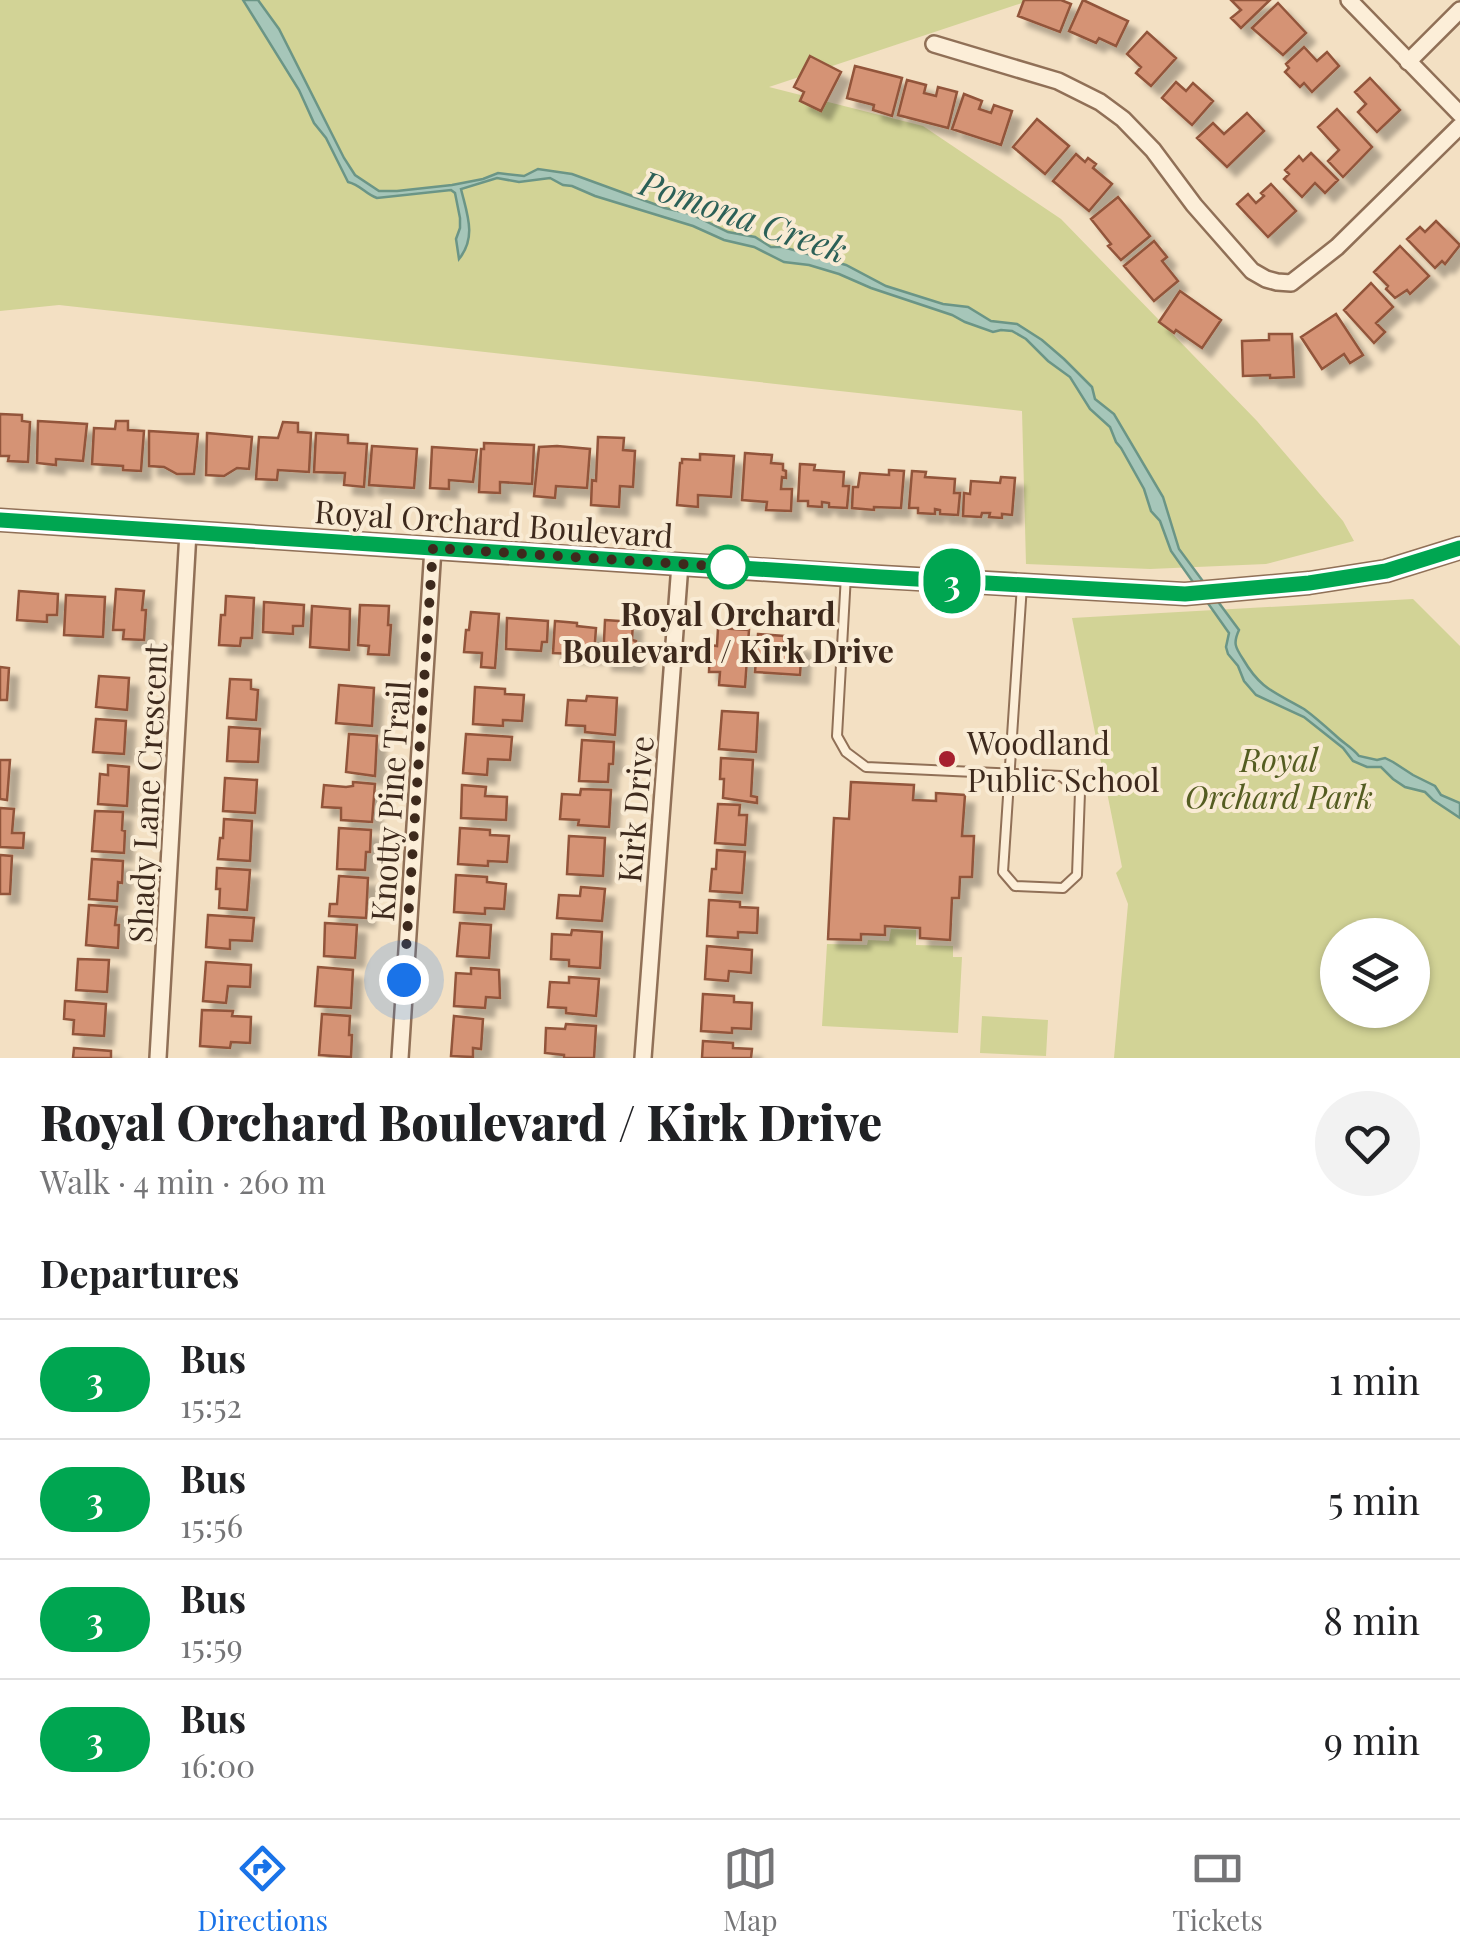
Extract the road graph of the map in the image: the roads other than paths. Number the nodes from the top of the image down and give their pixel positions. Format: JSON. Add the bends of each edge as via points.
{"nodes":[{"id":1,"x":1350,"y":0,"type":"edge"},
{"id":2,"x":1460,"y":10,"type":"edge"},
{"id":3,"x":934,"y":44,"type":"dead end"},
{"id":4,"x":1408,"y":62,"type":"junction"},
{"id":5,"x":1460,"y":114,"type":"edge"},
{"id":6,"x":1460,"y":126,"type":"edge"},
{"id":7,"x":0,"y":520,"type":"edge"},
{"id":8,"x":188,"y":532,"type":"junction"},
{"id":9,"x":433,"y":548,"type":"junction"},
{"id":10,"x":1460,"y":548,"type":"edge"},
{"id":11,"x":680,"y":564,"type":"junction"},
{"id":12,"x":846,"y":575,"type":"junction"},
{"id":13,"x":1022,"y":586,"type":"junction"},
{"id":14,"x":1010,"y":774,"type":"junction"},
{"id":15,"x":158,"y":1058,"type":"edge"},
{"id":16,"x":400,"y":1058,"type":"edge"},
{"id":17,"x":643,"y":1058,"type":"edge"}],
"edges":[{"from":1,"to":4,"type":"street"},
{"from":2,"to":4,"type":"street"},
{"from":3,"to":6,"type":"street","via":[[1058,81],[1100,102],[1153,150],[1252,271],[1277,282],[1291,283],[1337,247]]},
{"from":4,"to":5,"type":"street"},
{"from":7,"to":8,"type":"street","name":"Royal Orchard Boulevard"},
{"from":8,"to":9,"type":"street","name":"Royal Orchard Boulevard"},
{"from":8,"to":15,"type":"street","name":"Shady Lane Crescent"},
{"from":9,"to":11,"type":"street","name":"Royal Orchard Boulevard"},
{"from":9,"to":16,"type":"street","name":"Knotty Pine Trail"},
{"from":10,"to":13,"type":"street","name":"Royal Orchard Boulevard","via":[[1386,571],[1213,592]]},
{"from":11,"to":12,"type":"street","name":"Royal Orchard Boulevard"},
{"from":11,"to":17,"type":"street","name":"Kirk Drive"},
{"from":12,"to":13,"type":"street","name":"Royal Orchard Boulevard"},
{"from":12,"to":14,"type":"lane","via":[[837,736],[846,752],[866,767]]},
{"from":13,"to":14,"type":"lane"},
{"from":14,"to":14,"type":"lane","via":[[1061,776],[1080,792],[1077,876],[1064,888],[1015,886],[1003,872]]}]}
